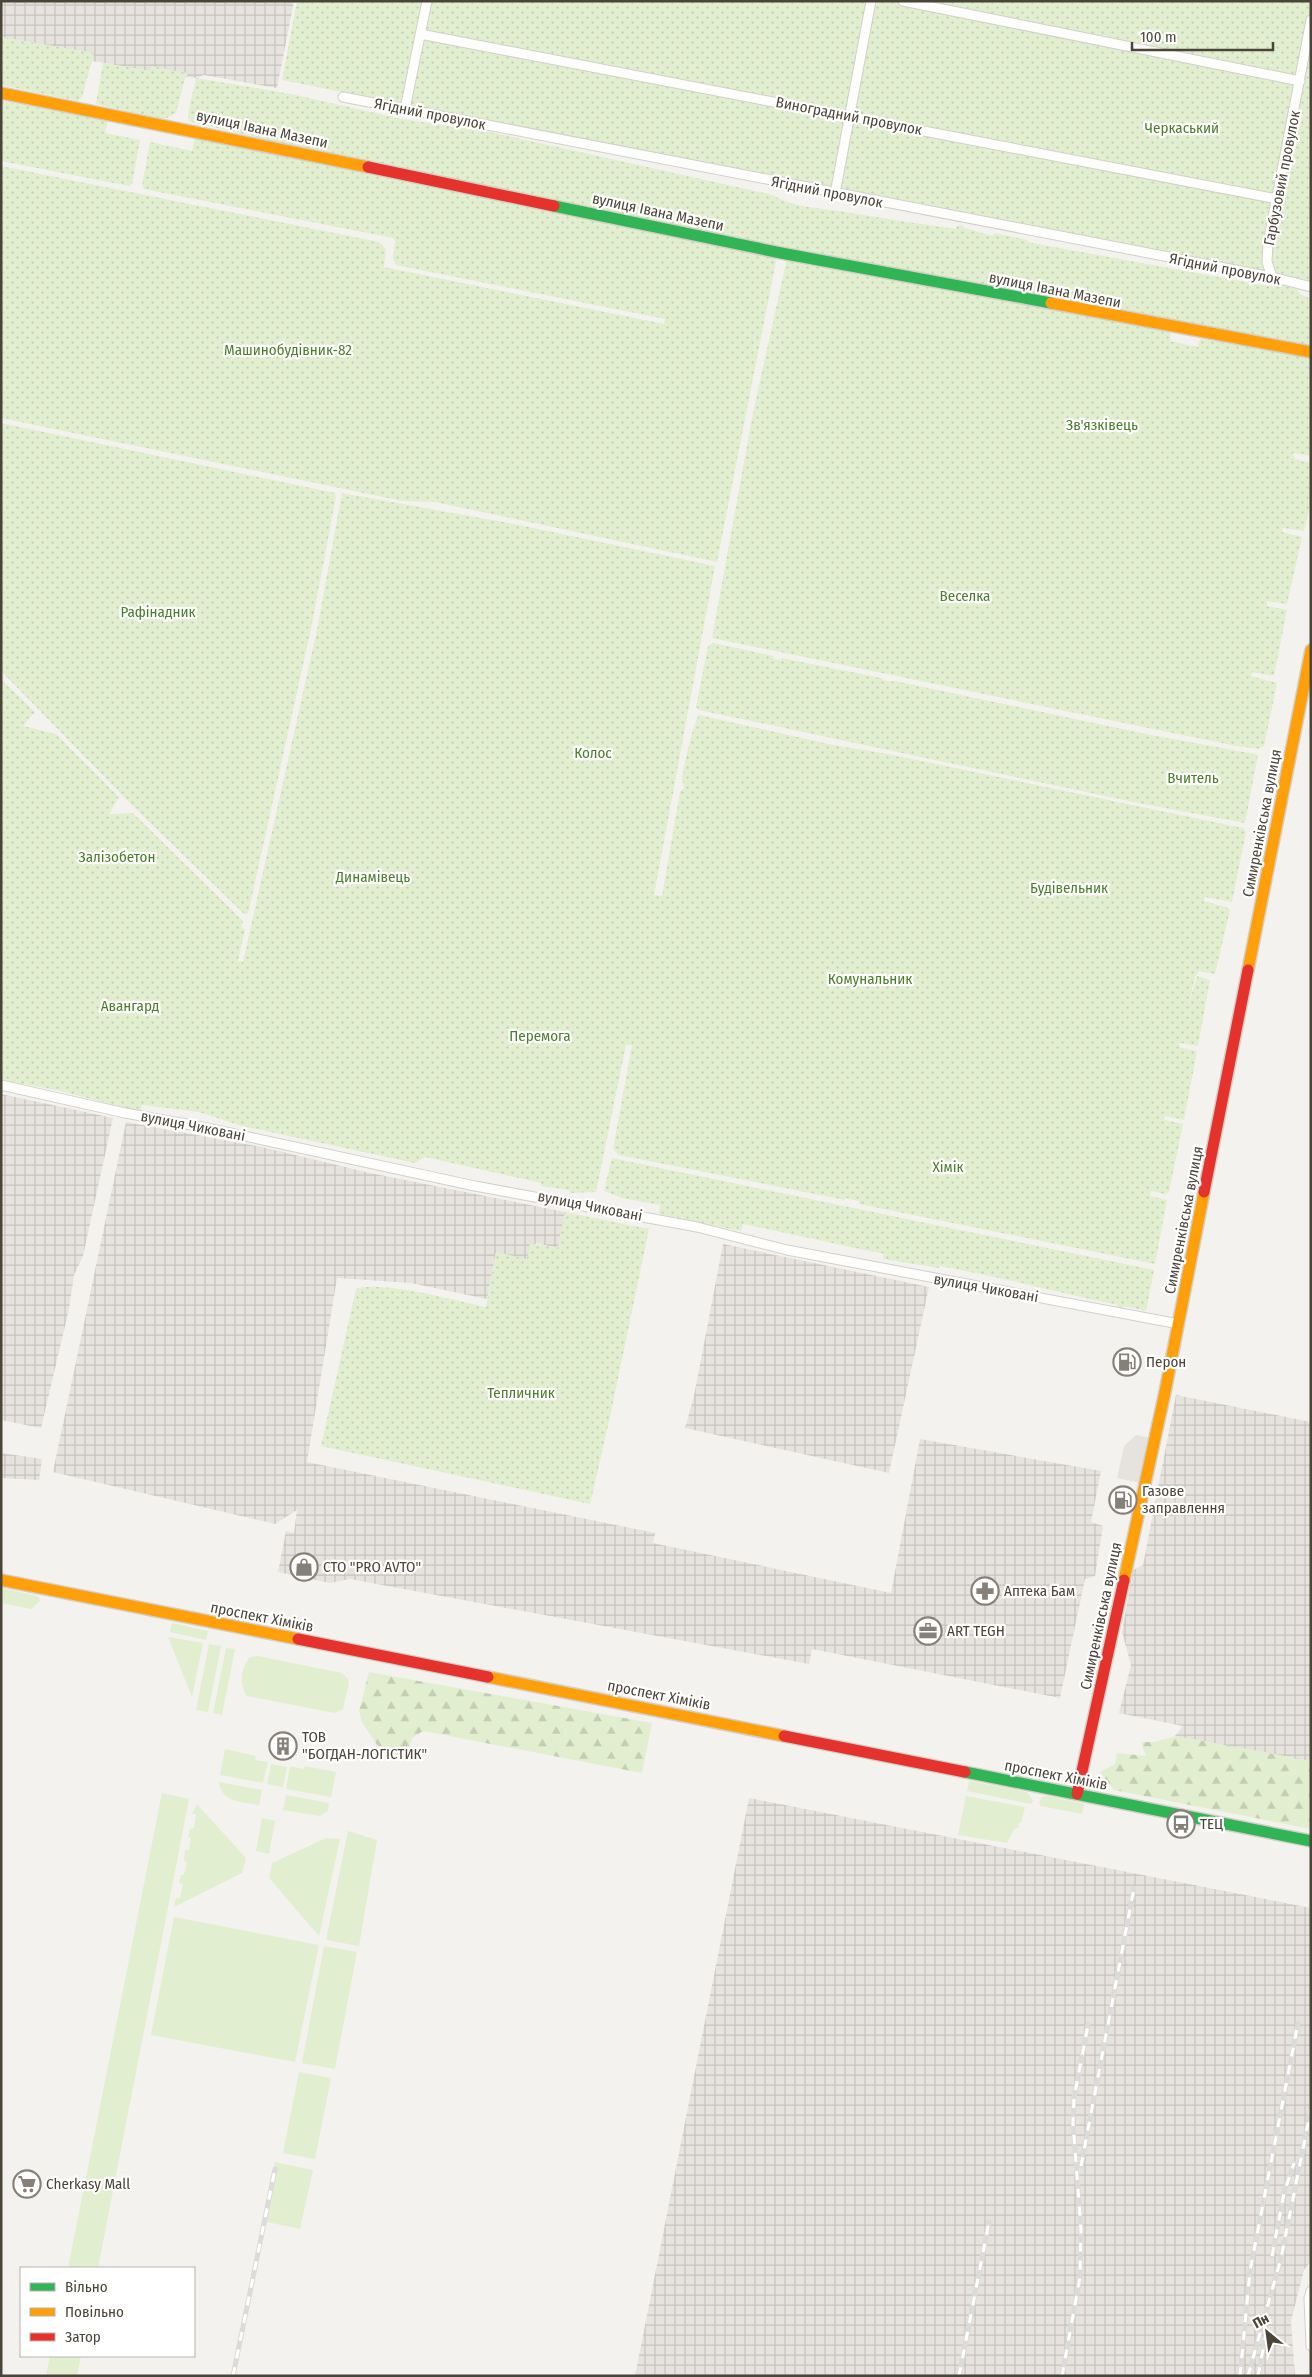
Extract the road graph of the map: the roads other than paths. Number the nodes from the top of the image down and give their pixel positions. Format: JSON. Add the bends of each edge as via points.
{"nodes":[{"id":1,"x":426,"y":1,"type":"edge"},
{"id":2,"x":871,"y":1,"type":"edge"},
{"id":3,"x":903,"y":1,"type":"edge"},
{"id":4,"x":1311,"y":20,"type":"edge"},
{"id":5,"x":420,"y":34,"type":"junction"},
{"id":6,"x":1300,"y":80,"type":"junction"},
{"id":7,"x":1,"y":93,"type":"edge"},
{"id":8,"x":344,"y":97,"type":"dead end"},
{"id":9,"x":405,"y":109,"type":"junction"},
{"id":10,"x":848,"y":116,"type":"junction"},
{"id":11,"x":835,"y":194,"type":"junction"},
{"id":12,"x":1277,"y":199,"type":"junction"},
{"id":13,"x":1272,"y":277,"type":"junction"},
{"id":14,"x":1311,"y":287,"type":"edge"},
{"id":15,"x":1311,"y":352,"type":"edge"},
{"id":16,"x":1311,"y":650,"type":"edge"},
{"id":17,"x":1,"y":1085,"type":"edge"},
{"id":18,"x":1179,"y":1324,"type":"junction"},
{"id":19,"x":1,"y":1580,"type":"edge"},
{"id":20,"x":1077,"y":1794,"type":"junction"},
{"id":21,"x":1311,"y":1841,"type":"edge"},
{"id":22,"x":1311,"y":2291,"type":"edge"},
{"id":23,"x":1311,"y":2346,"type":"edge"}],
"edges":[{"from":1,"to":5,"type":"street"},
{"from":2,"to":10,"type":"street"},
{"from":3,"to":6,"type":"street"},
{"from":4,"to":6,"type":"street","name":"Гарбузовий провулок"},
{"from":5,"to":9,"type":"street"},
{"from":5,"to":10,"type":"street","name":"Виноградний провулок"},
{"from":6,"to":12,"type":"street","name":"Гарбузовий провулок"},
{"from":7,"to":15,"type":"main road","name":"вулиця Івана Мазепи","via":[[781,253]]},
{"from":8,"to":9,"type":"street","name":"Ягідний провулок"},
{"from":9,"to":11,"type":"street","name":"Ягідний провулок"},
{"from":10,"to":11,"type":"street"},
{"from":10,"to":12,"type":"street","name":"Виноградний провулок"},
{"from":11,"to":13,"type":"street","name":"Ягідний провулок"},
{"from":12,"to":13,"type":"street","name":"Гарбузовий провулок","via":[[1267,262]]},
{"from":13,"to":14,"type":"street","name":"Ягідний провулок"},
{"from":16,"to":18,"type":"main road","name":"Симиренківська вулиця"},
{"from":17,"to":18,"type":"street","name":"вулиця Чиковані","via":[[475,1186],[697,1227],[787,1250]]},
{"from":18,"to":20,"type":"main road","name":"Симиренківська вулиця"},
{"from":19,"to":20,"type":"main road","name":"проспект Хіміків"},
{"from":20,"to":21,"type":"main road","name":"проспект Хіміків"},
{"from":22,"to":23,"type":"street"}]}
